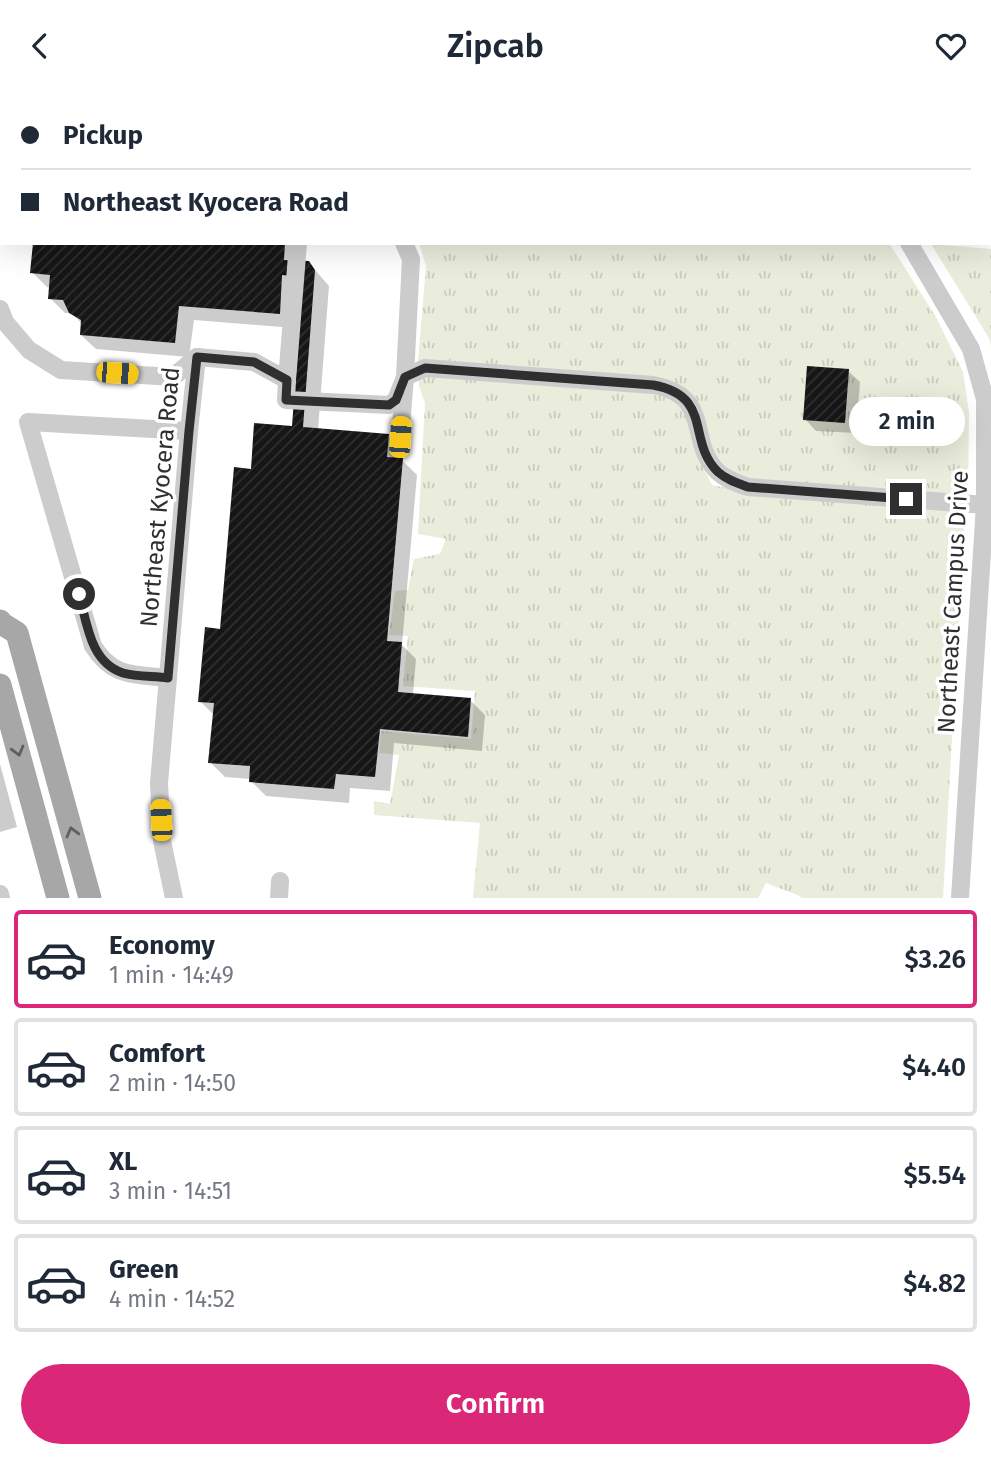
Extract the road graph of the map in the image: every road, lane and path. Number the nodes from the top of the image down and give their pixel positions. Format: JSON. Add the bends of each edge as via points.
{"nodes":[{"id":1,"x":298,"y":245,"type":"edge"},
{"id":2,"x":405,"y":245,"type":"edge"},
{"id":3,"x":910,"y":245,"type":"edge"},
{"id":4,"x":0,"y":309,"type":"edge"},
{"id":5,"x":197,"y":357,"type":"junction"},
{"id":6,"x":405,"y":377,"type":"junction"},
{"id":7,"x":287,"y":380,"type":"junction"},
{"id":8,"x":189,"y":431,"type":"junction"},
{"id":9,"x":400,"y":437,"type":"dead end"},
{"id":10,"x":985,"y":505,"type":"junction"},
{"id":11,"x":0,"y":623,"type":"edge"},
{"id":12,"x":168,"y":678,"type":"junction"},
{"id":13,"x":0,"y":685,"type":"edge"},
{"id":14,"x":58,"y":898,"type":"edge"},
{"id":15,"x":90,"y":898,"type":"edge"},
{"id":16,"x":174,"y":898,"type":"edge"},
{"id":17,"x":960,"y":898,"type":"edge"}],
"edges":[{"from":1,"to":7,"type":"street"},
{"from":2,"to":6,"type":"street","via":[[411,259]]},
{"from":3,"to":10,"type":"street","name":"Northeast Campus Drive","via":[[971,349],[985,399]]},
{"from":4,"to":5,"type":"street","via":[[29,350],[61,370],[173,377]]},
{"from":5,"to":7,"type":"street","name":"Northeast Kyocera Road","via":[[254,362]]},
{"from":5,"to":8,"type":"street","name":"Northeast Kyocera Road"},
{"from":6,"to":7,"type":"street","name":"Northeast Kyocera Road","via":[[396,400],[389,405],[286,400]]},
{"from":6,"to":9,"type":"street"},
{"from":6,"to":10,"type":"street","via":[[425,368],[668,388],[692,407],[709,460],[732,482],[748,487]]},
{"from":8,"to":12,"type":"street","name":"Northeast Kyocera Road"},
{"from":8,"to":12,"type":"street","via":[[28,422],[93,646],[118,671]]},
{"from":10,"to":17,"type":"street","name":"Northeast Campus Drive"},
{"from":15,"to":11,"type":"main road","one_way":true,"via":[[17,633]]},
{"from":12,"to":16,"type":"street","name":"Northeast Kyocera Road","via":[[159,783],[162,841]]},
{"from":13,"to":14,"type":"main road","one_way":true}]}
